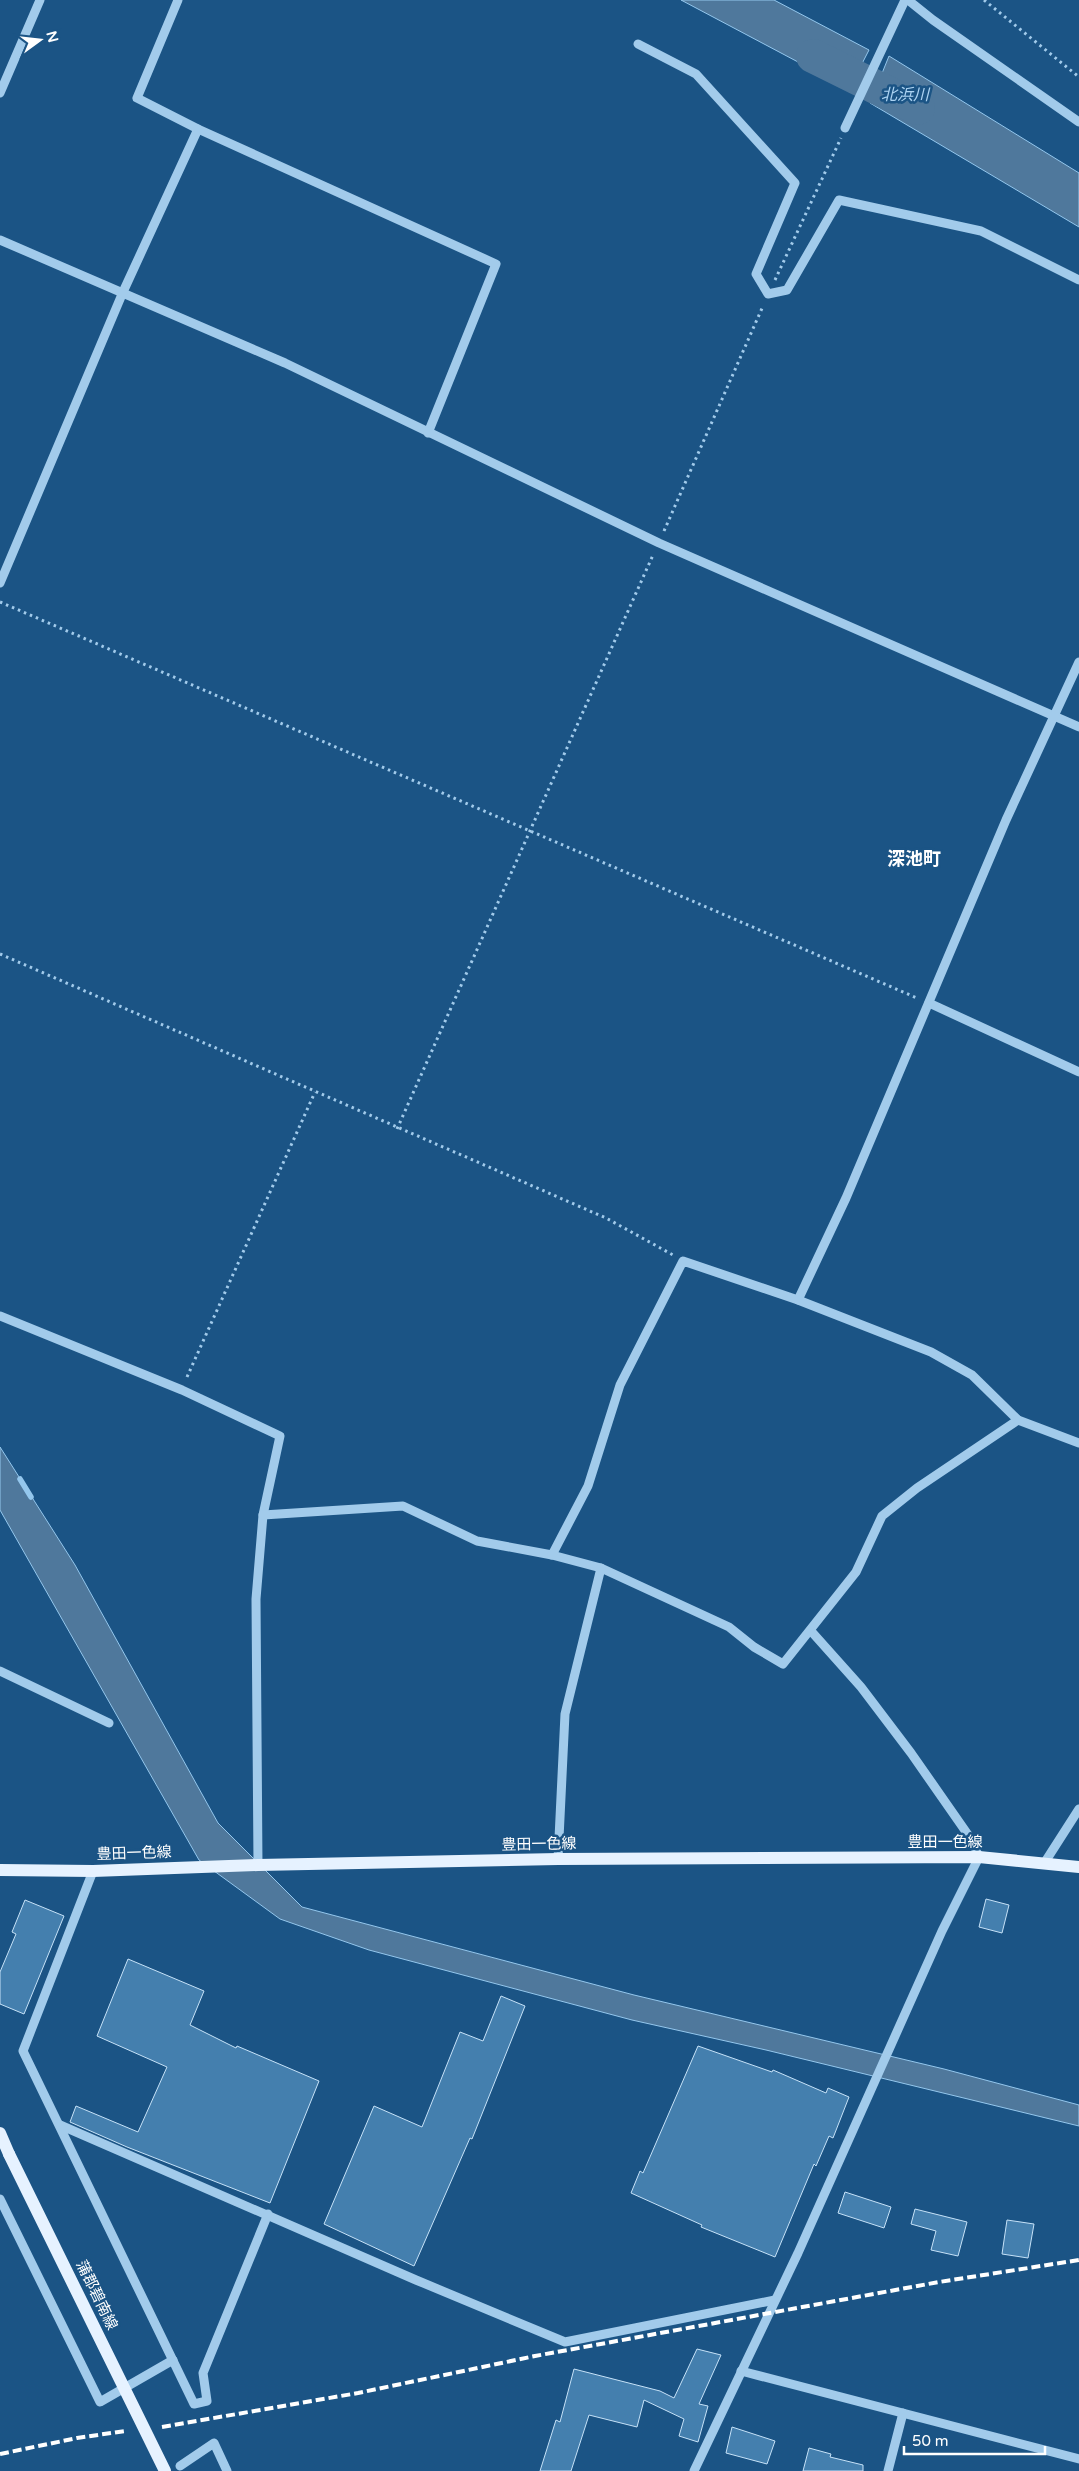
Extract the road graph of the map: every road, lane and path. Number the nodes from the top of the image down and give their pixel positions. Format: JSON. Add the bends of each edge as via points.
{"nodes":[{"id":1,"x":40,"y":0,"type":"edge"},
{"id":2,"x":178,"y":0,"type":"edge"},
{"id":3,"x":907,"y":0,"type":"edge"},
{"id":4,"x":984,"y":0,"type":"edge"},
{"id":5,"x":638,"y":44,"type":"dead end"},
{"id":6,"x":1079,"y":77,"type":"edge"},
{"id":7,"x":0,"y":93,"type":"edge"},
{"id":8,"x":1079,"y":122,"type":"edge"},
{"id":9,"x":845,"y":128,"type":"joint"},
{"id":10,"x":198,"y":129,"type":"junction"},
{"id":11,"x":0,"y":240,"type":"edge"},
{"id":12,"x":1079,"y":280,"type":"edge"},
{"id":13,"x":123,"y":292,"type":"junction"},
{"id":14,"x":768,"y":294,"type":"junction"},
{"id":15,"x":428,"y":433,"type":"junction"},
{"id":16,"x":658,"y":543,"type":"junction"},
{"id":17,"x":0,"y":583,"type":"edge"},
{"id":18,"x":0,"y":602,"type":"edge"},
{"id":19,"x":1079,"y":662,"type":"edge"},
{"id":20,"x":1054,"y":717,"type":"junction"},
{"id":21,"x":1079,"y":727,"type":"edge"},
{"id":22,"x":532,"y":830,"type":"junction"},
{"id":23,"x":0,"y":954,"type":"edge"},
{"id":24,"x":929,"y":1003,"type":"junction"},
{"id":25,"x":1079,"y":1072,"type":"edge"},
{"id":26,"x":315,"y":1092,"type":"junction"},
{"id":27,"x":397,"y":1129,"type":"junction"},
{"id":28,"x":683,"y":1261,"type":"junction"},
{"id":29,"x":798,"y":1300,"type":"junction"},
{"id":30,"x":0,"y":1316,"type":"edge"},
{"id":31,"x":182,"y":1390,"type":"junction"},
{"id":32,"x":1018,"y":1420,"type":"junction"},
{"id":33,"x":1079,"y":1443,"type":"edge"},
{"id":34,"x":263,"y":1515,"type":"junction"},
{"id":35,"x":552,"y":1555,"type":"junction"},
{"id":36,"x":601,"y":1568,"type":"junction"},
{"id":37,"x":811,"y":1631,"type":"junction"},
{"id":38,"x":0,"y":1671,"type":"edge"},
{"id":39,"x":109,"y":1724,"type":"dead end"},
{"id":40,"x":1079,"y":1809,"type":"edge"},
{"id":41,"x":979,"y":1857,"type":"junction"},
{"id":42,"x":558,"y":1859,"type":"junction"},
{"id":43,"x":1045,"y":1862,"type":"junction"},
{"id":44,"x":258,"y":1865,"type":"junction"},
{"id":45,"x":1079,"y":1867,"type":"edge"},
{"id":46,"x":0,"y":1870,"type":"edge"},
{"id":47,"x":93,"y":1871,"type":"junction"},
{"id":48,"x":60,"y":2125,"type":"junction"},
{"id":49,"x":0,"y":2133,"type":"edge"},
{"id":50,"x":0,"y":2199,"type":"edge"},
{"id":51,"x":268,"y":2214,"type":"junction"},
{"id":52,"x":775,"y":2300,"type":"junction"},
{"id":53,"x":174,"y":2360,"type":"junction"},
{"id":54,"x":740,"y":2371,"type":"junction"},
{"id":55,"x":903,"y":2413,"type":"junction"},
{"id":56,"x":1079,"y":2459,"type":"edge"},
{"id":57,"x":180,"y":2466,"type":"dead end"},
{"id":58,"x":165,"y":2471,"type":"edge"},
{"id":59,"x":227,"y":2471,"type":"edge"},
{"id":60,"x":694,"y":2471,"type":"edge"},
{"id":61,"x":888,"y":2471,"type":"edge"}],
"edges":[{"from":1,"to":7,"type":"street"},
{"from":2,"to":10,"type":"street","via":[[137,98]]},
{"from":3,"to":8,"type":"street"},
{"from":3,"to":9,"type":"street"},
{"from":4,"to":6,"type":"path"},
{"from":5,"to":14,"type":"street","via":[[696,74],[795,183],[756,274]]},
{"from":9,"to":14,"type":"path"},
{"from":10,"to":13,"type":"street"},
{"from":10,"to":15,"type":"street","via":[[496,264]]},
{"from":11,"to":13,"type":"street"},
{"from":12,"to":14,"type":"street","via":[[981,232],[839,200],[787,290]]},
{"from":13,"to":15,"type":"street","via":[[285,363]]},
{"from":13,"to":17,"type":"street"},
{"from":14,"to":16,"type":"path"},
{"from":15,"to":16,"type":"street"},
{"from":16,"to":20,"type":"street"},
{"from":16,"to":22,"type":"path"},
{"from":18,"to":22,"type":"path"},
{"from":19,"to":20,"type":"street"},
{"from":20,"to":21,"type":"street"},
{"from":20,"to":24,"type":"street","via":[[1006,820]]},
{"from":22,"to":24,"type":"path"},
{"from":22,"to":27,"type":"path"},
{"from":23,"to":26,"type":"path"},
{"from":24,"to":25,"type":"street"},
{"from":24,"to":29,"type":"street","via":[[846,1198]]},
{"from":26,"to":27,"type":"path"},
{"from":26,"to":31,"type":"path"},
{"from":27,"to":28,"type":"path","via":[[606,1218]]},
{"from":28,"to":29,"type":"street"},
{"from":28,"to":35,"type":"street","via":[[620,1385],[588,1486]]},
{"from":29,"to":32,"type":"street","via":[[931,1352],[972,1375]]},
{"from":30,"to":31,"type":"street"},
{"from":31,"to":34,"type":"street","via":[[280,1436]]},
{"from":32,"to":33,"type":"street"},
{"from":32,"to":37,"type":"street","via":[[917,1488],[882,1516],[856,1572]]},
{"from":34,"to":35,"type":"street","via":[[403,1506],[477,1541]]},
{"from":34,"to":44,"type":"street","via":[[256,1600]]},
{"from":35,"to":36,"type":"street"},
{"from":36,"to":37,"type":"street","via":[[729,1626],[754,1647],[783,1664]]},
{"from":36,"to":42,"type":"street","via":[[565,1714]]},
{"from":37,"to":41,"type":"street","via":[[861,1687],[911,1753],[971,1839]]},
{"from":38,"to":39,"type":"street"},
{"from":40,"to":43,"type":"street"},
{"from":41,"to":42,"type":"main road","name":"豊田一色線"},
{"from":41,"to":43,"type":"main road","name":"豊田一色線"},
{"from":41,"to":52,"type":"street"},
{"from":42,"to":44,"type":"main road","name":"豊田一色線"},
{"from":43,"to":45,"type":"main road","name":"豊田一色線"},
{"from":44,"to":47,"type":"main road","name":"豊田一色線"},
{"from":46,"to":47,"type":"main road","name":"豊田一色線"},
{"from":47,"to":48,"type":"street","via":[[23,2052]]},
{"from":48,"to":51,"type":"street"},
{"from":48,"to":53,"type":"street"},
{"from":49,"to":58,"type":"main road","name":"蒲郡碧南線","bridge":true},
{"from":50,"to":53,"type":"street","via":[[100,2402]]},
{"from":51,"to":52,"type":"street","via":[[565,2342]]},
{"from":51,"to":53,"type":"street","via":[[203,2373],[208,2401],[194,2404]]},
{"from":52,"to":54,"type":"street"},
{"from":54,"to":55,"type":"street"},
{"from":54,"to":60,"type":"street"},
{"from":55,"to":56,"type":"street"},
{"from":55,"to":61,"type":"street"},
{"from":57,"to":59,"type":"street","via":[[214,2442]]}]}
